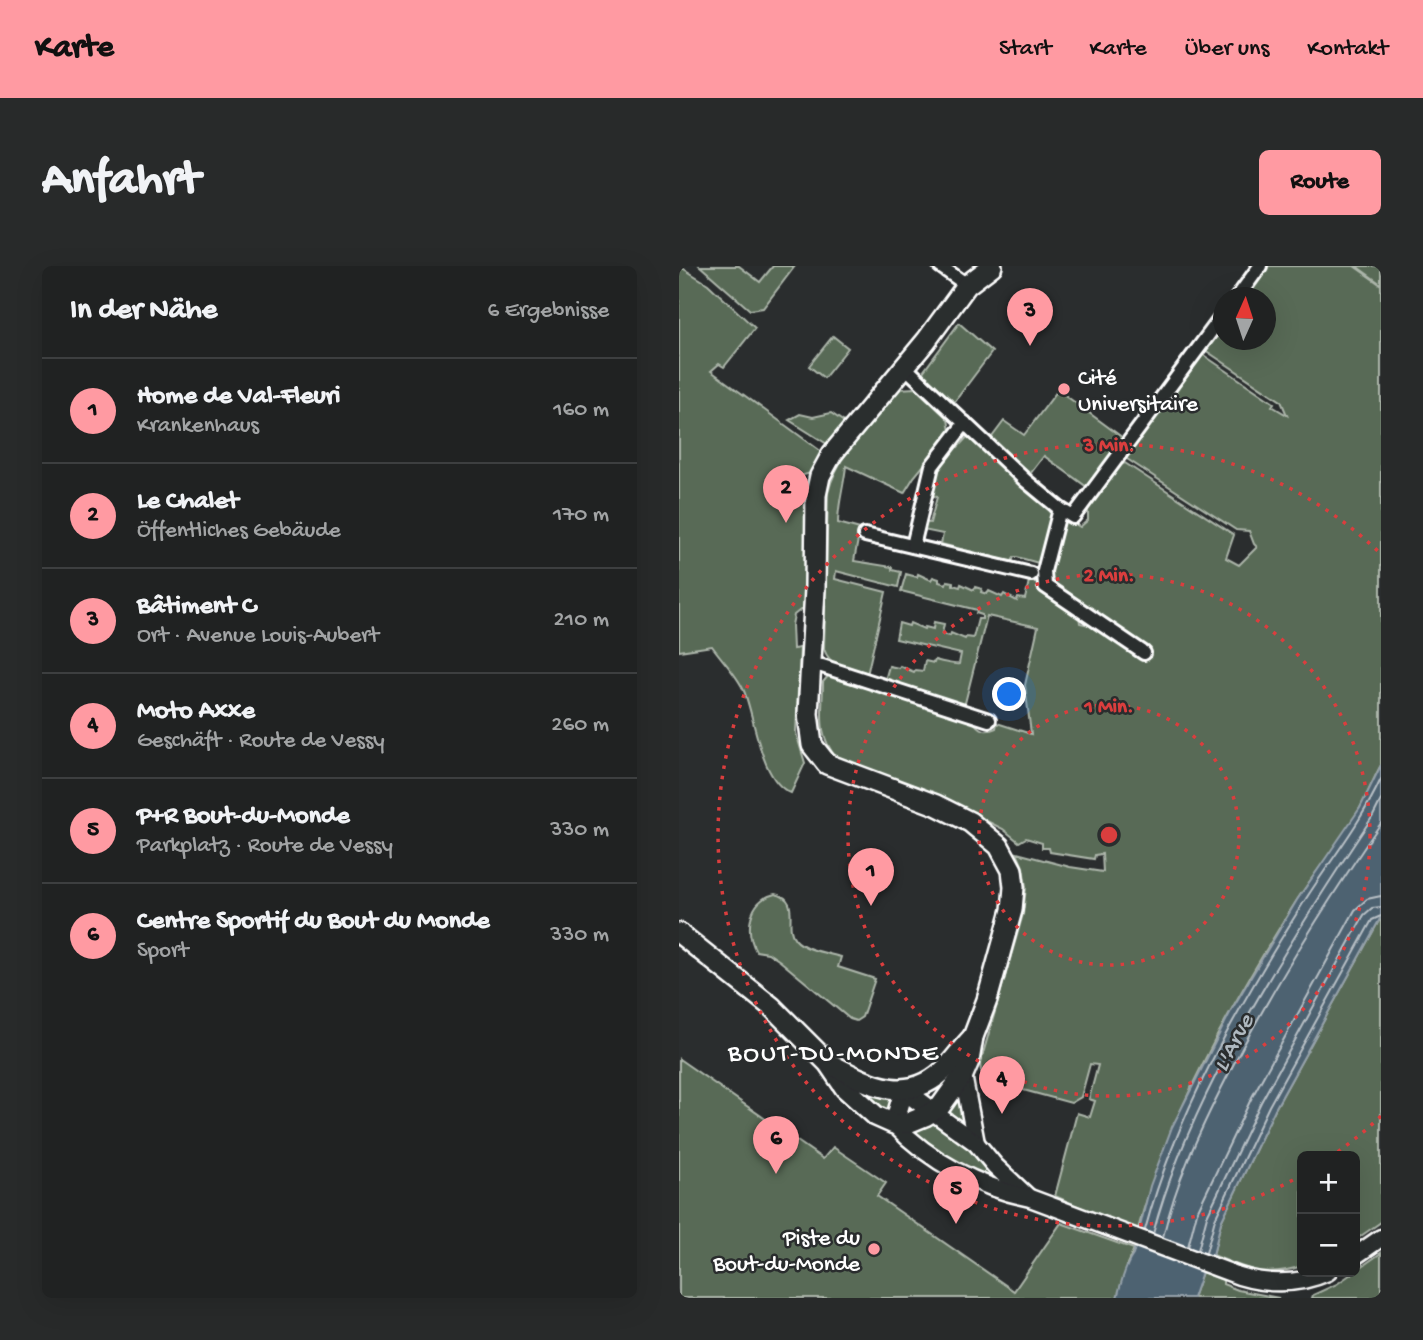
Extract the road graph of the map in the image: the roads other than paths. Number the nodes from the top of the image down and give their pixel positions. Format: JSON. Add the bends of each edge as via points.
{"nodes":[{"id":1,"x":940,"y":266,"type":"edge"},
{"id":2,"x":992,"y":266,"type":"edge"},
{"id":3,"x":1260,"y":266,"type":"edge"},
{"id":4,"x":969,"y":276,"type":"edge"},
{"id":5,"x":1245,"y":287,"type":"edge"},
{"id":6,"x":1213,"y":329,"type":"edge"},
{"id":7,"x":905,"y":367,"type":"junction"},
{"id":8,"x":965,"y":423,"type":"junction"},
{"id":9,"x":1060,"y":509,"type":"junction"},
{"id":10,"x":865,"y":534,"type":"dead end"},
{"id":11,"x":913,"y":546,"type":"junction"},
{"id":12,"x":1031,"y":574,"type":"dead end"},
{"id":13,"x":1144,"y":653,"type":"dead end"},
{"id":14,"x":811,"y":665,"type":"junction"},
{"id":15,"x":989,"y":720,"type":"dead end"},
{"id":16,"x":679,"y":933,"type":"edge"},
{"id":17,"x":973,"y":1037,"type":"junction"},
{"id":18,"x":828,"y":1063,"type":"junction"},
{"id":19,"x":963,"y":1076,"type":"junction"},
{"id":20,"x":904,"y":1090,"type":"junction"},
{"id":21,"x":933,"y":1112,"type":"junction"},
{"id":22,"x":894,"y":1124,"type":"junction"},
{"id":23,"x":976,"y":1143,"type":"junction"},
{"id":24,"x":1030,"y":1198,"type":"junction"},
{"id":25,"x":1381,"y":1238,"type":"edge"},
{"id":26,"x":1360,"y":1253,"type":"edge"},
{"id":27,"x":1317,"y":1277,"type":"edge"}],
"edges":[{"from":1,"to":4,"type":"street"},
{"from":2,"to":4,"type":"main road"},
{"from":3,"to":5,"type":"street"},
{"from":4,"to":7,"type":"main road"},
{"from":6,"to":9,"type":"street","via":[[1078,513],[1073,517]]},
{"from":7,"to":8,"type":"street"},
{"from":7,"to":14,"type":"main road","via":[[832,454],[820,477]]},
{"from":8,"to":9,"type":"street"},
{"from":8,"to":11,"type":"street","via":[[932,466]]},
{"from":9,"to":13,"type":"street","via":[[1044,571],[1045,586]]},
{"from":10,"to":11,"type":"street"},
{"from":11,"to":12,"type":"street"},
{"from":14,"to":15,"type":"street"},
{"from":14,"to":17,"type":"main road","via":[[809,734],[827,764],[963,818],[991,837],[1006,857],[1014,879],[1013,910]]},
{"from":16,"to":18,"type":"main road","via":[[762,998]]},
{"from":17,"to":19,"type":"main road"},
{"from":17,"to":20,"type":"main road","via":[[933,1078]]},
{"from":18,"to":20,"type":"main road","via":[[870,1084]]},
{"from":18,"to":22,"type":"main road","via":[[845,1088],[876,1116]]},
{"from":19,"to":21,"type":"main road"},
{"from":19,"to":23,"type":"street"},
{"from":20,"to":21,"type":"main road"},
{"from":20,"to":22,"type":"main road"},
{"from":21,"to":22,"type":"main road"},
{"from":21,"to":23,"type":"street"},
{"from":22,"to":24,"type":"street","via":[[912,1143],[956,1170]]},
{"from":23,"to":24,"type":"street"},
{"from":24,"to":27,"type":"street","via":[[1239,1276],[1282,1283]]},
{"from":25,"to":26,"type":"street"}]}
